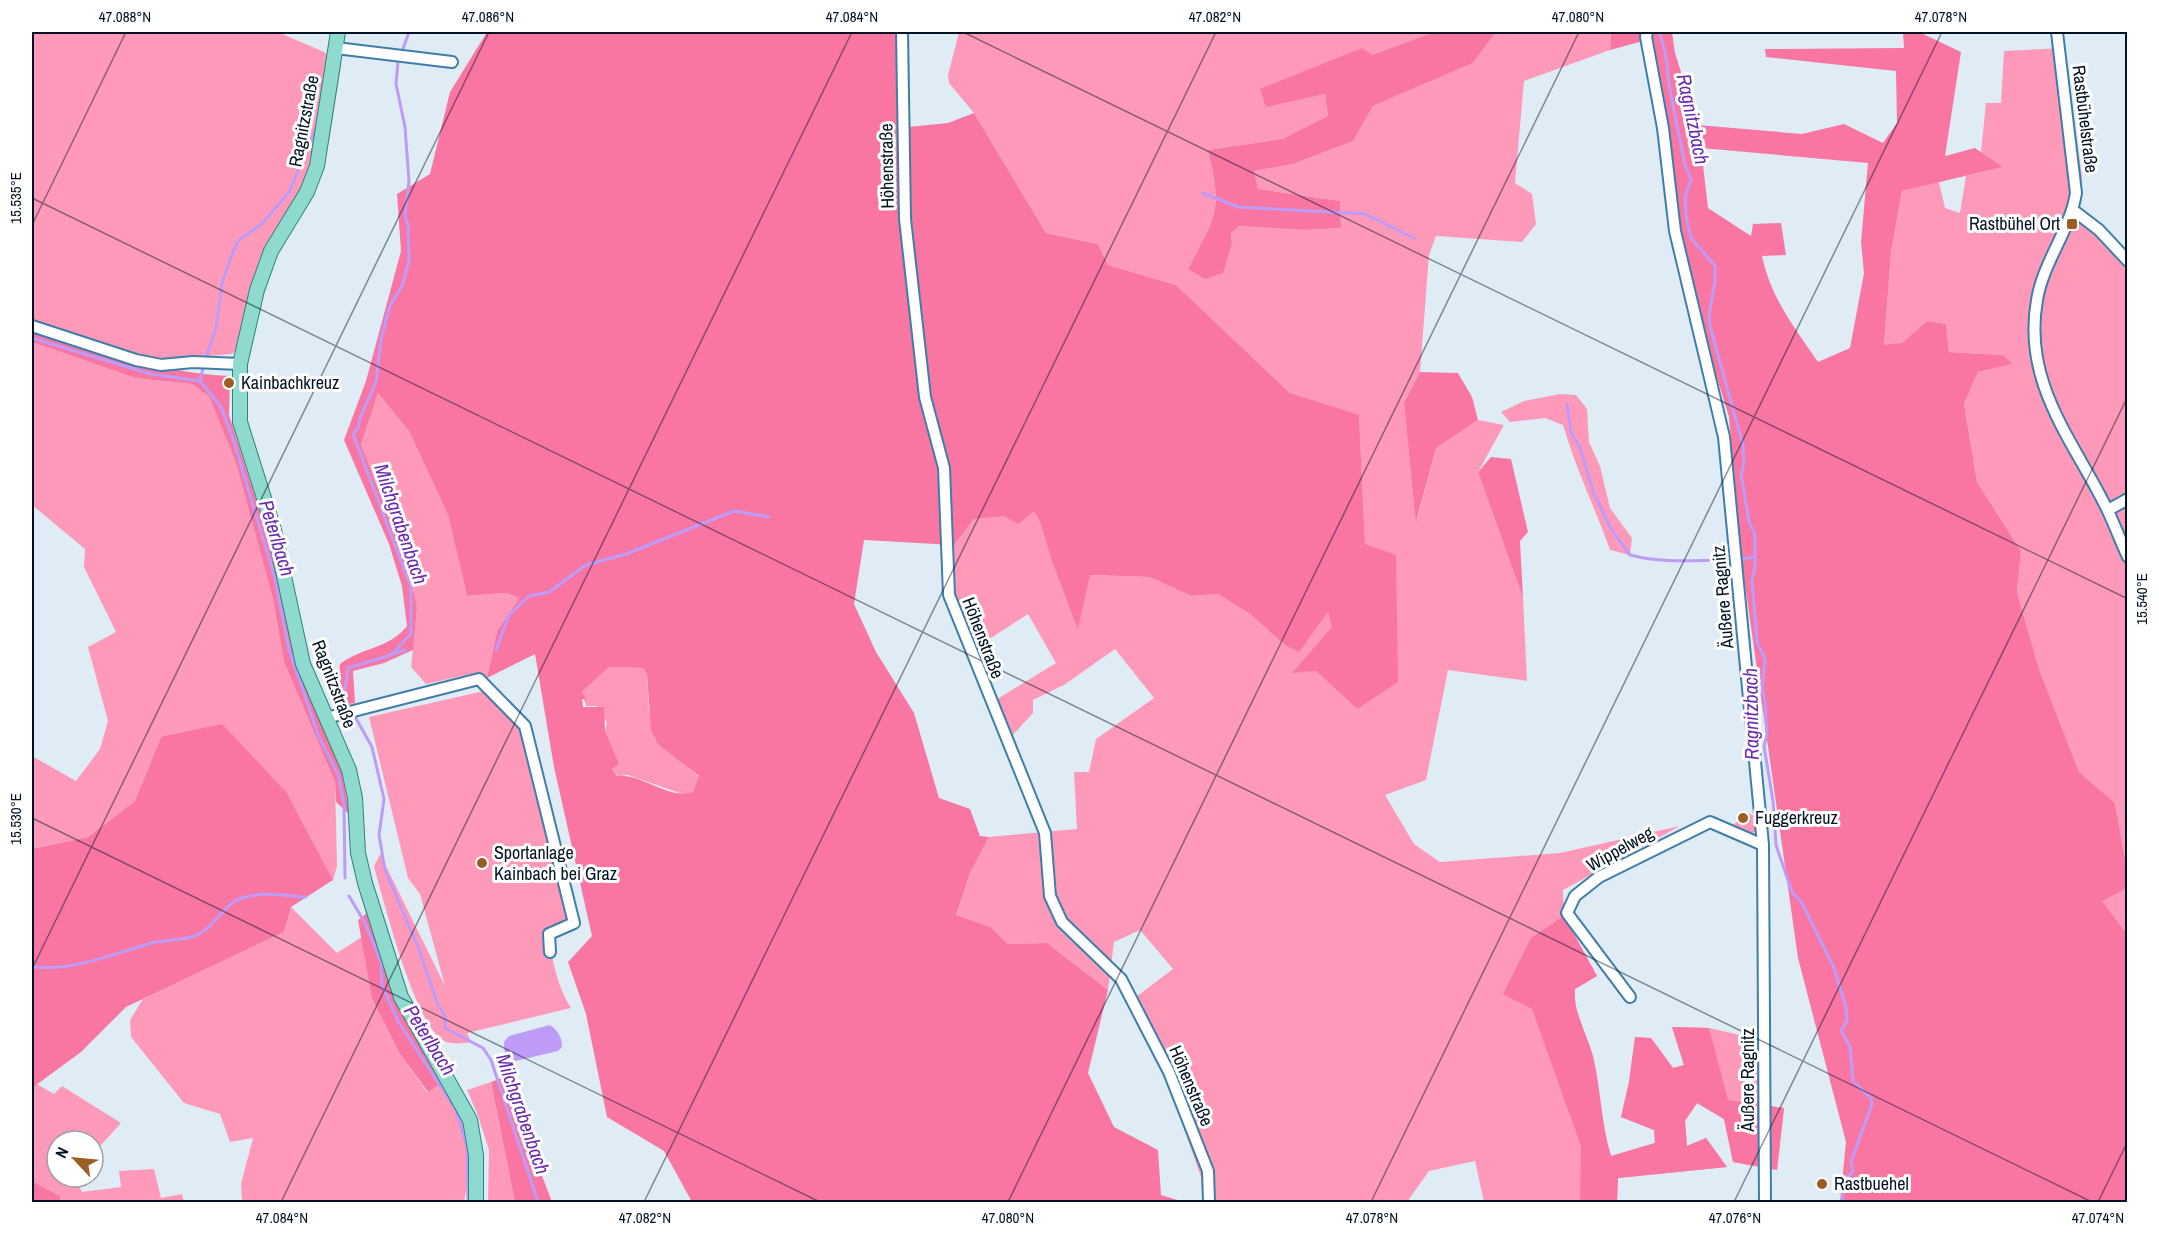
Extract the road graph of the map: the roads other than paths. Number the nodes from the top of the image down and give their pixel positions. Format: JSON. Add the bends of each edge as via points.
{"nodes":[{"id":1,"x":338,"y":32,"type":"edge"},
{"id":2,"x":902,"y":32,"type":"edge"},
{"id":3,"x":1647,"y":32,"type":"edge"},
{"id":4,"x":2057,"y":32,"type":"edge"},
{"id":5,"x":336,"y":48,"type":"junction"},
{"id":6,"x":452,"y":62,"type":"dead end"},
{"id":7,"x":2073,"y":210,"type":"junction"},
{"id":8,"x":2127,"y":261,"type":"edge"},
{"id":9,"x":32,"y":326,"type":"edge"},
{"id":10,"x":240,"y":364,"type":"junction"},
{"id":11,"x":2127,"y":500,"type":"edge"},
{"id":12,"x":2108,"y":510,"type":"junction"},
{"id":13,"x":2127,"y":557,"type":"edge"},
{"id":14,"x":326,"y":718,"type":"junction"},
{"id":15,"x":1763,"y":845,"type":"junction"},
{"id":16,"x":550,"y":952,"type":"dead end"},
{"id":17,"x":1630,"y":997,"type":"dead end"},
{"id":18,"x":476,"y":1203,"type":"edge"},
{"id":19,"x":1209,"y":1203,"type":"edge"},
{"id":20,"x":1765,"y":1203,"type":"edge"}],
"edges":[{"from":1,"to":5,"type":"main road","name":"Ragnitzstraße"},
{"from":2,"to":19,"type":"street","name":"Höhenstraße","via":[[905,219],[926,397],[944,468],[949,595],[1045,833],[1050,896],[1062,922],[1121,979],[1169,1072],[1209,1171]]},
{"from":3,"to":15,"type":"street","name":"Äußere Ragnitz","via":[[1675,231],[1724,437]]},
{"from":4,"to":7,"type":"street","name":"Rastbühelstraße","via":[[2077,183]]},
{"from":5,"to":6,"type":"street"},
{"from":5,"to":10,"type":"main road","name":"Ragnitzstraße","via":[[317,165],[307,192],[272,250],[256,290]]},
{"from":7,"to":8,"type":"street","via":[[2099,230]]},
{"from":7,"to":12,"type":"street","name":"Rastbühelstraße","via":[[2037,296],[2036,351],[2046,396],[2057,422]]},
{"from":9,"to":10,"type":"street","via":[[161,365]]},
{"from":10,"to":14,"type":"main road","name":"Ragnitzstraße","via":[[243,436],[274,530],[303,664]]},
{"from":11,"to":12,"type":"street"},
{"from":12,"to":13,"type":"street","name":"Rastbühelstraße"},
{"from":14,"to":16,"type":"street","via":[[479,679],[525,726],[574,923],[549,934]]},
{"from":14,"to":18,"type":"main road","name":"Ragnitzstraße","via":[[349,770],[358,853],[401,997],[470,1120]]},
{"from":15,"to":17,"type":"street","name":"Wippelweg","via":[[1710,822],[1599,877],[1575,896],[1567,913]]},
{"from":15,"to":20,"type":"street","name":"Äußere Ragnitz"}]}
